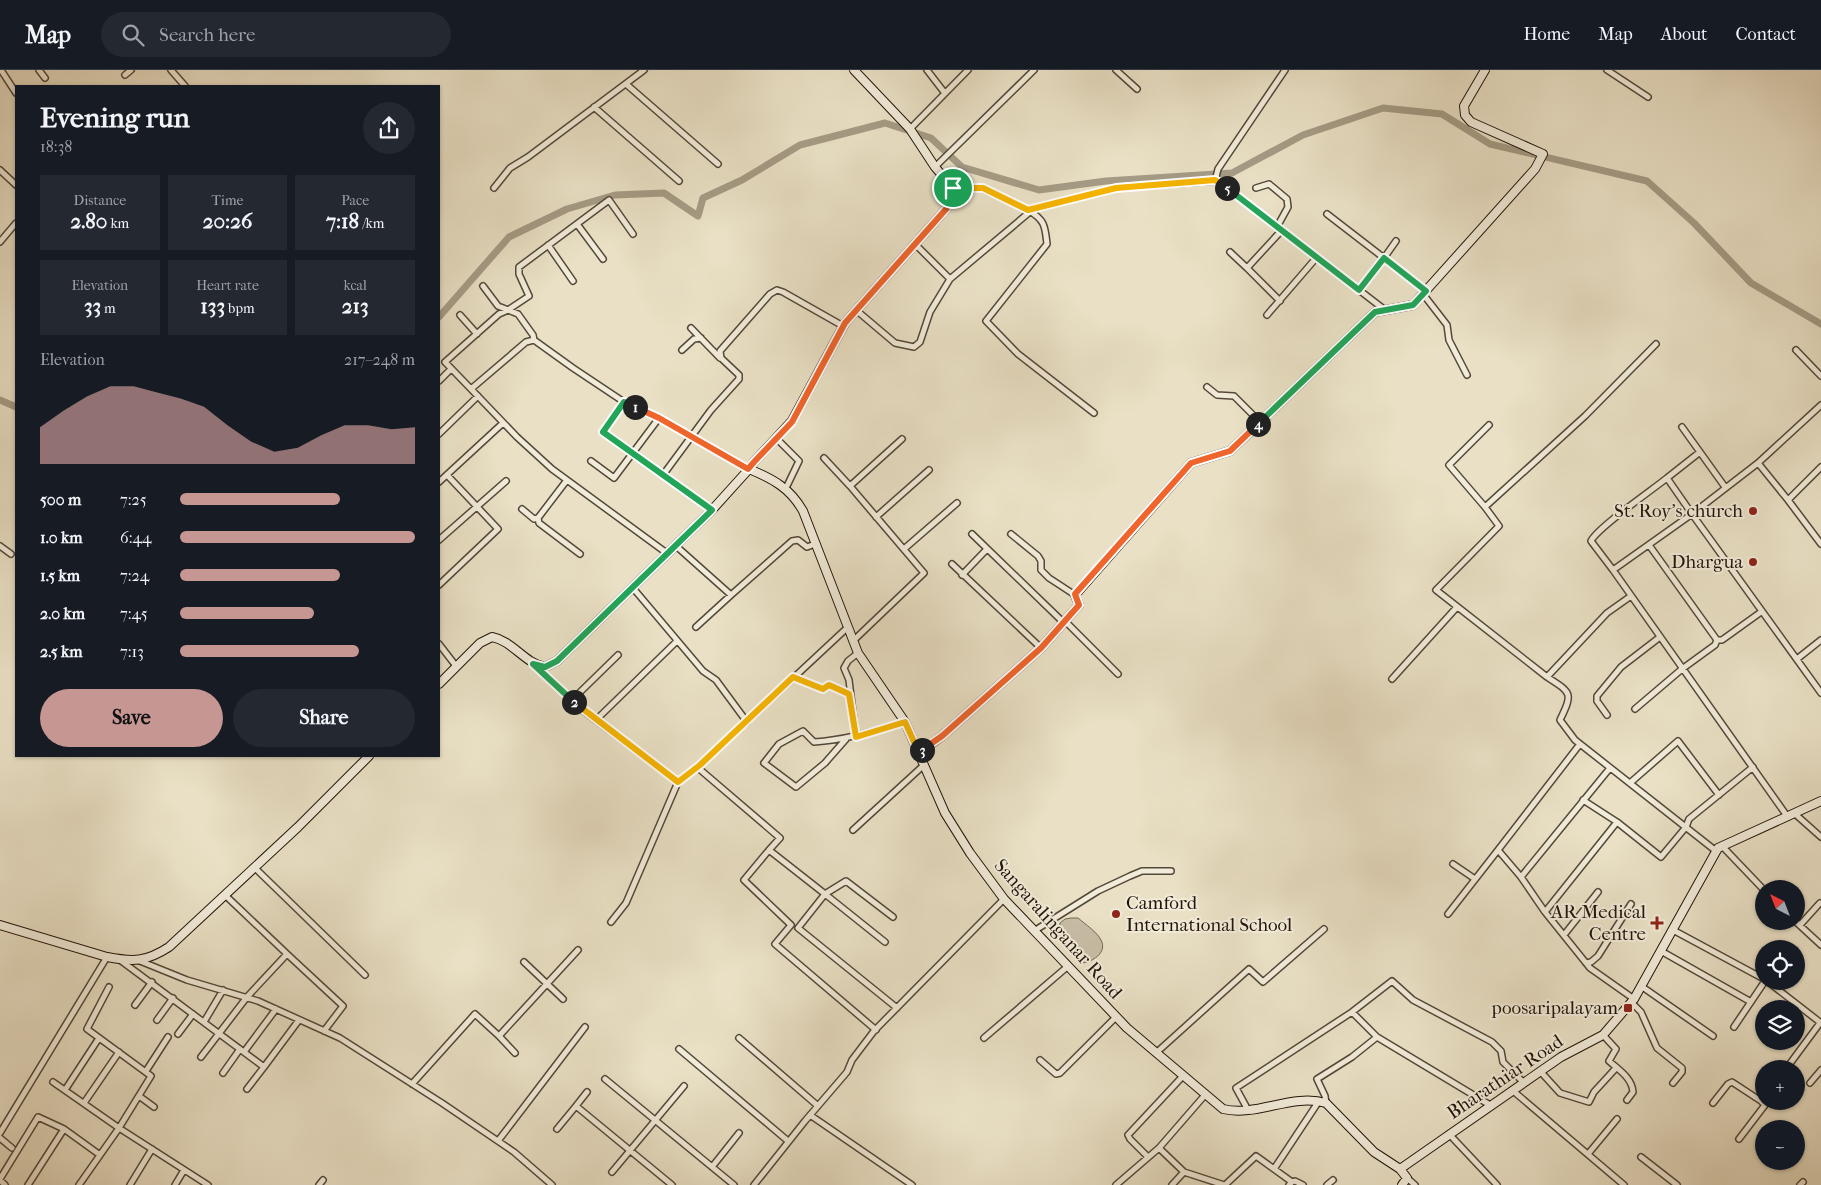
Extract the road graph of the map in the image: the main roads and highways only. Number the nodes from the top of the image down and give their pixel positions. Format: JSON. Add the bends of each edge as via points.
{"nodes":[{"id":1,"x":854,"y":70,"type":"edge"},
{"id":2,"x":1485,"y":70,"type":"edge"},
{"id":3,"x":748,"y":469,"type":"junction"},
{"id":4,"x":440,"y":683,"type":"edge"},
{"id":5,"x":919,"y":753,"type":"junction"},
{"id":6,"x":368,"y":757,"type":"edge"},
{"id":7,"x":1821,"y":801,"type":"edge"},
{"id":8,"x":0,"y":926,"type":"edge"},
{"id":9,"x":1400,"y":1168,"type":"junction"},
{"id":10,"x":1405,"y":1182,"type":"edge"}],
"edges":[{"from":1,"to":3,"type":"main road","via":[[910,129],[953,188],[953,197],[947,208],[843,326],[792,422]]},
{"from":2,"to":5,"type":"main road","via":[[1464,106],[1465,115],[1471,122],[1542,154],[1535,170],[1413,305],[1375,312],[1230,451],[1191,463],[1075,594],[1079,605],[1041,648]]},
{"from":3,"to":4,"type":"main road","via":[[712,510],[557,661],[545,667],[533,664],[505,642],[492,637],[480,643]]},
{"from":3,"to":5,"type":"main road","name":"Sangaralinganar Road","via":[[786,488],[796,499],[858,653],[905,722]]},
{"from":5,"to":9,"type":"main road","name":"Sangaralinganar Road","via":[[950,821],[1004,899],[1116,1017],[1156,1053],[1223,1109],[1248,1110],[1299,1101],[1322,1102],[1374,1152]]},
{"from":6,"to":8,"type":"main road","via":[[225,895],[169,947],[155,955],[140,961],[120,960]]},
{"from":7,"to":9,"type":"main road","name":"Bharathiar Road","via":[[1719,849],[1632,1000],[1602,1035],[1523,1082]]},
{"from":9,"to":10,"type":"main road"}]}
